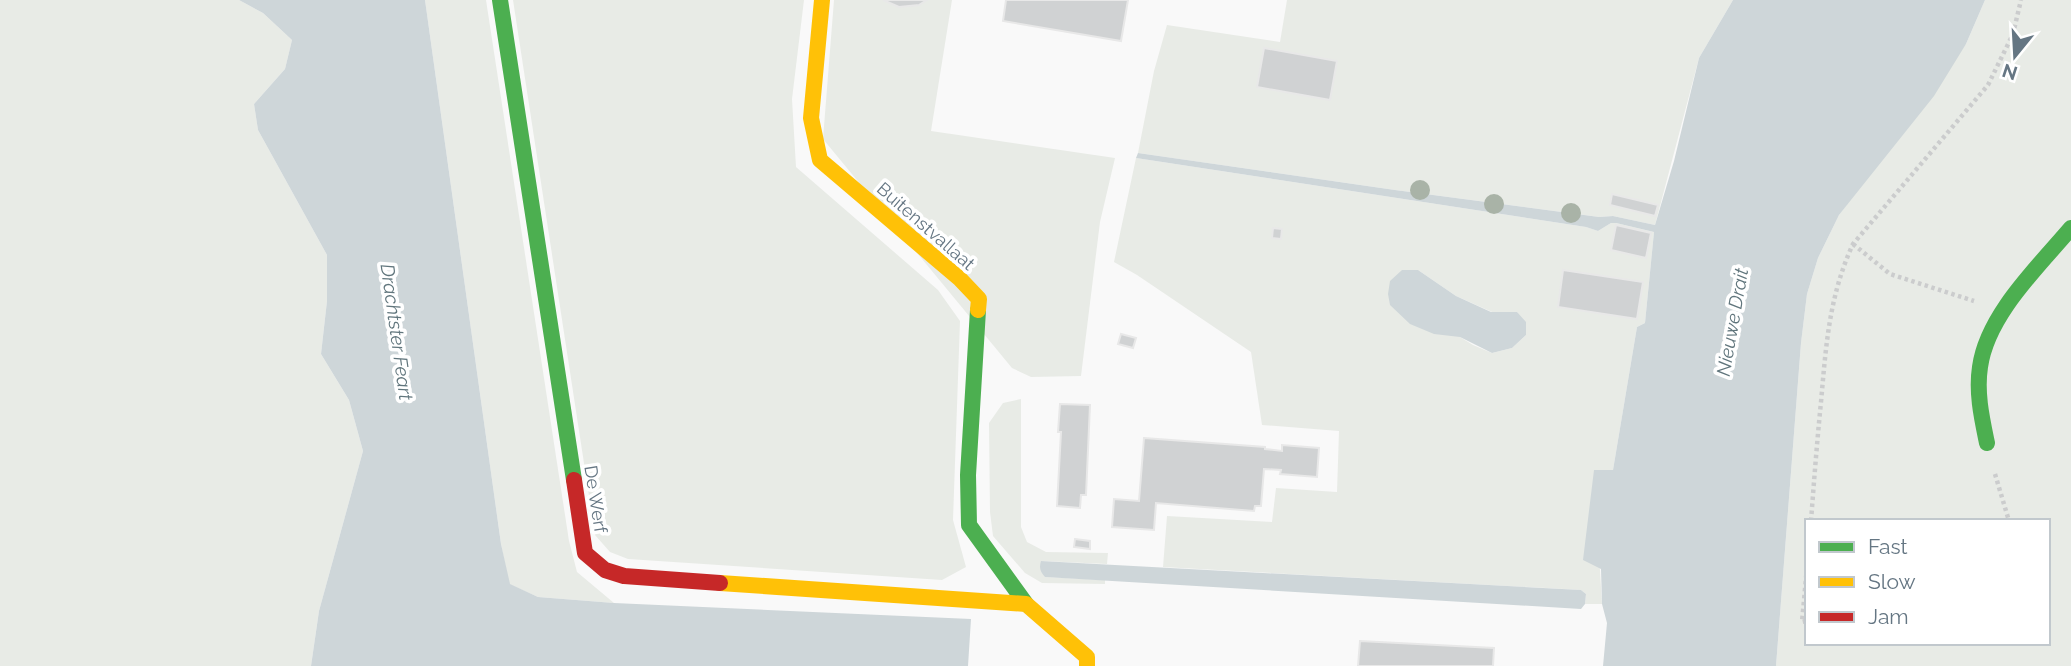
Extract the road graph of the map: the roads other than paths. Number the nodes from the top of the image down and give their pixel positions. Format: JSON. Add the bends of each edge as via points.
{"nodes":[{"id":1,"x":500,"y":0,"type":"edge"},
{"id":2,"x":822,"y":0,"type":"edge"},
{"id":3,"x":2071,"y":228,"type":"edge"},
{"id":4,"x":1986,"y":443,"type":"road end"},
{"id":5,"x":1026,"y":604,"type":"junction"},
{"id":6,"x":1087,"y":666,"type":"edge"}],
"edges":[{"from":1,"to":5,"type":"street","name":"De Werf","via":[[585,553],[605,570],[624,576]]},
{"from":2,"to":5,"type":"street","name":"Buitenstvallaat","via":[[811,118],[820,160],[979,299],[969,525]]},
{"from":3,"to":4,"type":"street","via":[[1986,339],[1979,405]]},
{"from":5,"to":6,"type":"street","via":[[1087,657]]}]}
